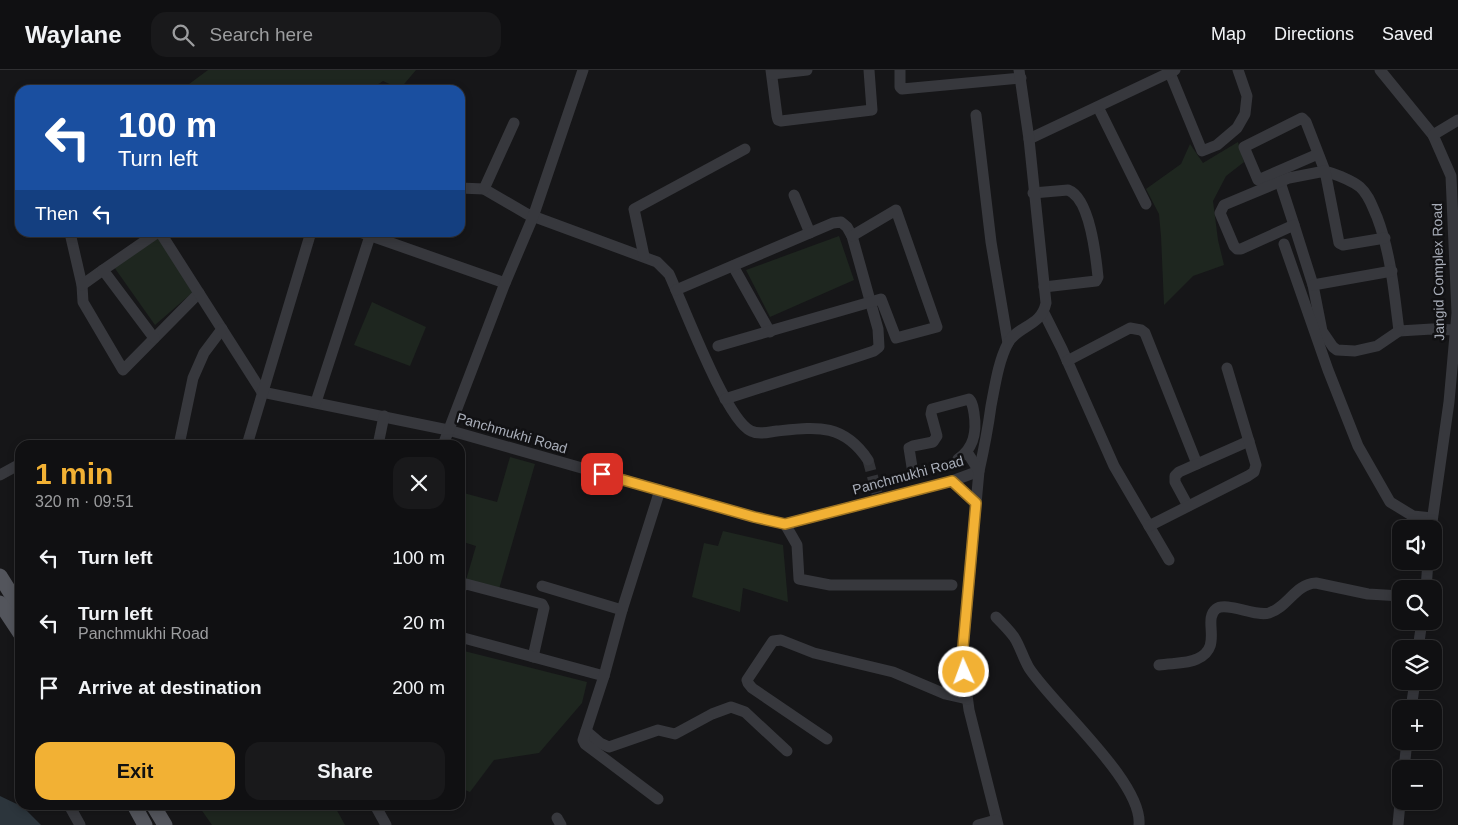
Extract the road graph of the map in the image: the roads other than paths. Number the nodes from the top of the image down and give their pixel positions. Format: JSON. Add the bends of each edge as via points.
{"nodes":[{"id":1,"x":583,"y":70,"type":"edge"},
{"id":2,"x":807,"y":70,"type":"edge"},
{"id":3,"x":868,"y":70,"type":"edge"},
{"id":4,"x":900,"y":70,"type":"edge"},
{"id":5,"x":1238,"y":70,"type":"edge"},
{"id":6,"x":1380,"y":70,"type":"edge"},
{"id":7,"x":1172,"y":71,"type":"edge"},
{"id":8,"x":772,"y":72,"type":"edge"},
{"id":9,"x":1020,"y":74,"type":"edge"},
{"id":10,"x":1004,"y":75,"type":"edge"},
{"id":11,"x":1098,"y":106,"type":"junction"},
{"id":12,"x":976,"y":115,"type":"dead end"},
{"id":13,"x":1458,"y":120,"type":"edge"},
{"id":14,"x":514,"y":123,"type":"dead end"},
{"id":15,"x":1433,"y":135,"type":"junction"},
{"id":16,"x":1029,"y":139,"type":"junction"},
{"id":17,"x":745,"y":149,"type":"dead end"},
{"id":18,"x":1318,"y":154,"type":"junction"},
{"id":19,"x":1325,"y":171,"type":"junction"},
{"id":20,"x":1280,"y":182,"type":"junction"},
{"id":21,"x":465,"y":188,"type":"edge"},
{"id":22,"x":484,"y":189,"type":"junction"},
{"id":23,"x":1033,"y":193,"type":"junction"},
{"id":24,"x":794,"y":195,"type":"dead end"},
{"id":25,"x":1146,"y":204,"type":"dead end"},
{"id":26,"x":533,"y":217,"type":"junction"},
{"id":27,"x":1294,"y":225,"type":"junction"},
{"id":28,"x":810,"y":233,"type":"junction"},
{"id":29,"x":852,"y":236,"type":"junction"},
{"id":30,"x":71,"y":237,"type":"edge"},
{"id":31,"x":152,"y":237,"type":"edge"},
{"id":32,"x":162,"y":237,"type":"edge"},
{"id":33,"x":309,"y":237,"type":"edge"},
{"id":34,"x":364,"y":237,"type":"edge"},
{"id":35,"x":374,"y":237,"type":"edge"},
{"id":36,"x":1385,"y":238,"type":"junction"},
{"id":37,"x":1284,"y":244,"type":"dead end"},
{"id":38,"x":644,"y":256,"type":"junction"},
{"id":39,"x":733,"y":266,"type":"junction"},
{"id":40,"x":103,"y":270,"type":"junction"},
{"id":41,"x":1392,"y":271,"type":"junction"},
{"id":42,"x":505,"y":283,"type":"junction"},
{"id":43,"x":82,"y":285,"type":"junction"},
{"id":44,"x":1313,"y":285,"type":"junction"},
{"id":45,"x":1044,"y":287,"type":"junction"},
{"id":46,"x":676,"y":290,"type":"junction"},
{"id":47,"x":199,"y":293,"type":"junction"},
{"id":48,"x":871,"y":303,"type":"junction"},
{"id":49,"x":1044,"y":313,"type":"junction"},
{"id":50,"x":222,"y":329,"type":"junction"},
{"id":51,"x":1456,"y":330,"type":"junction"},
{"id":52,"x":1399,"y":331,"type":"junction"},
{"id":53,"x":770,"y":332,"type":"junction"},
{"id":54,"x":154,"y":338,"type":"junction"},
{"id":55,"x":1008,"y":343,"type":"junction"},
{"id":56,"x":718,"y":346,"type":"dead end"},
{"id":57,"x":1067,"y":360,"type":"junction"},
{"id":58,"x":1227,"y":368,"type":"dead end"},
{"id":59,"x":262,"y":392,"type":"junction"},
{"id":60,"x":725,"y":399,"type":"junction"},
{"id":61,"x":316,"y":402,"type":"junction"},
{"id":62,"x":1454,"y":402,"type":"edge"},
{"id":63,"x":384,"y":416,"type":"junction"},
{"id":64,"x":448,"y":430,"type":"junction"},
{"id":65,"x":180,"y":440,"type":"edge"},
{"id":66,"x":248,"y":440,"type":"edge"},
{"id":67,"x":379,"y":440,"type":"edge"},
{"id":68,"x":445,"y":440,"type":"edge"},
{"id":69,"x":1249,"y":441,"type":"junction"},
{"id":70,"x":868,"y":460,"type":"tunnel mouth"},
{"id":71,"x":1197,"y":464,"type":"junction"},
{"id":72,"x":15,"y":467,"type":"edge"},
{"id":73,"x":912,"y":467,"type":"dead end"},
{"id":74,"x":979,"y":471,"type":"junction"},
{"id":75,"x":0,"y":475,"type":"edge"},
{"id":76,"x":952,"y":481,"type":"junction"},
{"id":77,"x":660,"y":490,"type":"junction"},
{"id":78,"x":976,"y":503,"type":"junction"},
{"id":79,"x":1188,"y":506,"type":"junction"},
{"id":80,"x":1422,"y":520,"type":"edge"},
{"id":81,"x":1433,"y":520,"type":"edge"},
{"id":82,"x":785,"y":524,"type":"junction"},
{"id":83,"x":1149,"y":526,"type":"junction"},
{"id":84,"x":1168,"y":560,"type":"dead end"},
{"id":85,"x":0,"y":576,"type":"edge"},
{"id":86,"x":465,"y":585,"type":"edge"},
{"id":87,"x":952,"y":585,"type":"dead end"},
{"id":88,"x":542,"y":586,"type":"dead end"},
{"id":89,"x":1392,"y":595,"type":"edge"},
{"id":90,"x":15,"y":600,"type":"edge"},
{"id":91,"x":0,"y":603,"type":"edge"},
{"id":92,"x":622,"y":610,"type":"junction"},
{"id":93,"x":996,"y":616,"type":"dead end"},
{"id":94,"x":15,"y":626,"type":"edge"},
{"id":95,"x":465,"y":638,"type":"edge"},
{"id":96,"x":533,"y":657,"type":"junction"},
{"id":97,"x":1160,"y":665,"type":"dead end"},
{"id":98,"x":604,"y":676,"type":"junction"},
{"id":99,"x":967,"y":699,"type":"junction"},
{"id":100,"x":586,"y":731,"type":"junction"},
{"id":101,"x":827,"y":738,"type":"dead end"},
{"id":102,"x":787,"y":751,"type":"dead end"},
{"id":103,"x":658,"y":799,"type":"dead end"},
{"id":104,"x":72,"y":810,"type":"edge"},
{"id":105,"x":137,"y":810,"type":"edge"},
{"id":106,"x":157,"y":810,"type":"edge"},
{"id":107,"x":377,"y":810,"type":"edge"},
{"id":108,"x":1399,"y":810,"type":"edge"},
{"id":109,"x":997,"y":822,"type":"edge"},
{"id":110,"x":80,"y":825,"type":"edge"},
{"id":111,"x":145,"y":825,"type":"edge"},
{"id":112,"x":165,"y":825,"type":"edge"},
{"id":113,"x":386,"y":825,"type":"edge"},
{"id":114,"x":978,"y":825,"type":"edge"},
{"id":115,"x":1139,"y":825,"type":"edge"},
{"id":116,"x":1398,"y":825,"type":"edge"}],
"edges":[{"from":1,"to":26,"type":"street"},
{"from":2,"to":8,"type":"street"},
{"from":3,"to":8,"type":"street","via":[[872,110],[781,121],[777,116]]},
{"from":4,"to":10,"type":"street","via":[[902,89]]},
{"from":5,"to":7,"type":"street","via":[[1247,96],[1245,114],[1237,128],[1217,146],[1202,151]]},
{"from":6,"to":15,"type":"street","name":"Jangid Complex Road"},
{"from":7,"to":11,"type":"street"},
{"from":9,"to":10,"type":"street"},
{"from":9,"to":16,"type":"street"},
{"from":11,"to":16,"type":"street"},
{"from":11,"to":25,"type":"street"},
{"from":12,"to":55,"type":"street","via":[[991,242]]},
{"from":13,"to":15,"type":"street"},
{"from":14,"to":22,"type":"street"},
{"from":15,"to":51,"type":"street","name":"Jangid Complex Road","via":[[1451,176]]},
{"from":16,"to":23,"type":"street"},
{"from":17,"to":38,"type":"street","via":[[634,209]]},
{"from":18,"to":18,"type":"street","via":[[1302,118],[1244,147],[1258,180]]},
{"from":18,"to":19,"type":"street"},
{"from":19,"to":20,"type":"street"},
{"from":19,"to":36,"type":"street","via":[[1346,178],[1365,192]]},
{"from":19,"to":36,"type":"street","via":[[1339,244]]},
{"from":20,"to":27,"type":"street"},
{"from":20,"to":27,"type":"street","via":[[1224,205],[1221,217],[1237,249]]},
{"from":21,"to":22,"type":"street"},
{"from":22,"to":26,"type":"street"},
{"from":23,"to":45,"type":"street"},
{"from":23,"to":45,"type":"street","via":[[1074,192],[1094,238],[1096,281]]},
{"from":24,"to":28,"type":"street"},
{"from":26,"to":38,"type":"street"},
{"from":26,"to":42,"type":"street"},
{"from":27,"to":44,"type":"street"},
{"from":28,"to":29,"type":"street","via":[[841,222]]},
{"from":28,"to":39,"type":"street"},
{"from":29,"to":48,"type":"street"},
{"from":29,"to":48,"type":"street","via":[[896,210],[937,326],[896,338],[881,300]]},
{"from":30,"to":43,"type":"street"},
{"from":31,"to":40,"type":"street"},
{"from":32,"to":47,"type":"street"},
{"from":33,"to":59,"type":"street"},
{"from":34,"to":61,"type":"street"},
{"from":35,"to":42,"type":"street"},
{"from":36,"to":41,"type":"street"},
{"from":37,"to":80,"type":"street","via":[[1358,446],[1390,502]]},
{"from":38,"to":46,"type":"street","via":[[657,262],[669,274]]},
{"from":39,"to":46,"type":"street"},
{"from":39,"to":53,"type":"street"},
{"from":40,"to":43,"type":"street"},
{"from":40,"to":54,"type":"street"},
{"from":41,"to":44,"type":"street"},
{"from":41,"to":52,"type":"street"},
{"from":42,"to":64,"type":"street"},
{"from":43,"to":54,"type":"street","via":[[83,302],[123,370]]},
{"from":44,"to":52,"type":"street","via":[[1322,331],[1337,350],[1355,351],[1377,346]]},
{"from":45,"to":49,"type":"street"},
{"from":46,"to":60,"type":"street"},
{"from":47,"to":50,"type":"street"},
{"from":47,"to":54,"type":"street"},
{"from":48,"to":53,"type":"street"},
{"from":48,"to":60,"type":"street","via":[[878,329],[879,347],[874,351]]},
{"from":49,"to":55,"type":"street","name":"Panchmukhi Road","via":[[1017,332]]},
{"from":49,"to":57,"type":"street"},
{"from":50,"to":59,"type":"street"},
{"from":50,"to":65,"type":"street","via":[[204,354],[193,378]]},
{"from":51,"to":52,"type":"street"},
{"from":51,"to":62,"type":"street","name":"Jangid Complex Road"},
{"from":53,"to":56,"type":"street"},
{"from":55,"to":74,"type":"street","name":"Panchmukhi Road","via":[[999,366]]},
{"from":57,"to":71,"type":"street","via":[[1130,328],[1141,330]]},
{"from":57,"to":83,"type":"street","via":[[1114,466]]},
{"from":58,"to":69,"type":"street"},
{"from":59,"to":61,"type":"street","name":"Panchmukhi Road"},
{"from":59,"to":66,"type":"street"},
{"from":60,"to":70,"type":"street","via":[[740,422],[751,431],[827,428],[860,448]]},
{"from":61,"to":63,"type":"street","name":"Panchmukhi Road"},
{"from":62,"to":81,"type":"street","name":"Jangid Complex Road"},
{"from":63,"to":64,"type":"street","name":"Panchmukhi Road"},
{"from":63,"to":67,"type":"street"},
{"from":64,"to":68,"type":"street"},
{"from":64,"to":77,"type":"street","name":"Panchmukhi Road"},
{"from":69,"to":71,"type":"street"},
{"from":69,"to":79,"type":"street","via":[[1256,465],[1254,472]]},
{"from":71,"to":79,"type":"street","via":[[1175,476]]},
{"from":72,"to":75,"type":"street"},
{"from":73,"to":74,"type":"street","via":[[910,448],[933,442],[937,436],[930,414],[932,408],[966,399],[971,400],[976,426],[973,441],[963,456]]},
{"from":74,"to":76,"type":"street","name":"Panchmukhi Road"},
{"from":74,"to":78,"type":"street"},
{"from":76,"to":78,"type":"street"},
{"from":76,"to":82,"type":"street","name":"Panchmukhi Road","via":[[878,496]]},
{"from":77,"to":82,"type":"street","name":"Panchmukhi Road"},
{"from":77,"to":92,"type":"street"},
{"from":78,"to":99,"type":"street","via":[[962,658]]},
{"from":79,"to":83,"type":"street"},
{"from":82,"to":87,"type":"street","via":[[797,545],[799,579],[830,585]]},
{"from":83,"to":84,"type":"street"},
{"from":85,"to":90,"type":"main road"},
{"from":86,"to":96,"type":"street","via":[[542,604],[544,608]]},
{"from":88,"to":92,"type":"street"},
{"from":89,"to":97,"type":"street","via":[[1309,584],[1270,612],[1217,608],[1210,621],[1212,639],[1204,655],[1196,660]]},
{"from":91,"to":94,"type":"main road"},
{"from":92,"to":98,"type":"street"},
{"from":93,"to":115,"type":"street","via":[[1014,638],[1029,668],[1127,788],[1140,815]]},
{"from":95,"to":96,"type":"street"},
{"from":96,"to":98,"type":"street"},
{"from":98,"to":100,"type":"street"},
{"from":99,"to":101,"type":"street","via":[[945,694],[893,672],[814,653],[781,640],[773,641],[748,683]]},
{"from":99,"to":109,"type":"street"},
{"from":100,"to":102,"type":"street","via":[[608,747],[658,730],[675,734],[731,707],[745,712]]},
{"from":100,"to":103,"type":"street","via":[[585,744]]},
{"from":104,"to":110,"type":"street"},
{"from":105,"to":111,"type":"main road"},
{"from":106,"to":112,"type":"main road"},
{"from":107,"to":113,"type":"street"},
{"from":108,"to":116,"type":"street"},
{"from":109,"to":114,"type":"street"}]}
